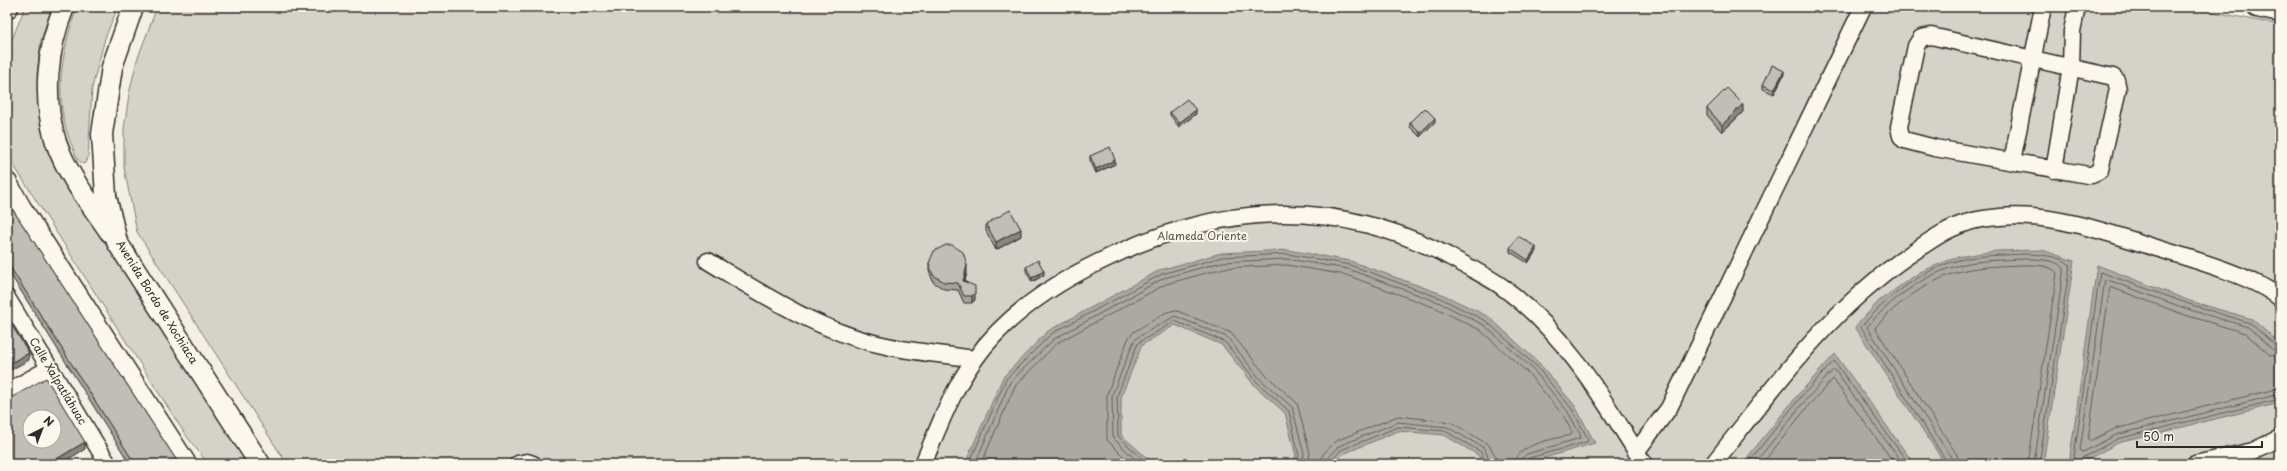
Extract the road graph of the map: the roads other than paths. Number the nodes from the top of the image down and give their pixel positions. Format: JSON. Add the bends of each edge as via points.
{"nodes":[{"id":1,"x":64,"y":7,"type":"edge"},
{"id":2,"x":133,"y":7,"type":"edge"},
{"id":3,"x":1863,"y":7,"type":"edge"},
{"id":4,"x":2043,"y":7,"type":"edge"},
{"id":5,"x":2078,"y":7,"type":"edge"},
{"id":6,"x":2256,"y":7,"type":"edge"},
{"id":7,"x":2280,"y":12,"type":"edge"},
{"id":8,"x":2033,"y":60,"type":"junction"},
{"id":9,"x":2071,"y":67,"type":"junction"},
{"id":10,"x":2012,"y":161,"type":"junction"},
{"id":11,"x":2054,"y":170,"type":"junction"},
{"id":12,"x":7,"y":183,"type":"edge"},
{"id":13,"x":117,"y":242,"type":"junction"},
{"id":14,"x":708,"y":261,"type":"dead end"},
{"id":15,"x":7,"y":298,"type":"edge"},
{"id":16,"x":2280,"y":298,"type":"edge"},
{"id":17,"x":975,"y":359,"type":"junction"},
{"id":18,"x":50,"y":368,"type":"junction"},
{"id":19,"x":7,"y":392,"type":"edge"},
{"id":20,"x":2280,"y":438,"type":"edge"},
{"id":21,"x":1640,"y":458,"type":"edge"},
{"id":22,"x":102,"y":462,"type":"edge"},
{"id":23,"x":186,"y":464,"type":"edge"},
{"id":24,"x":260,"y":464,"type":"edge"},
{"id":25,"x":518,"y":464,"type":"edge"},
{"id":26,"x":533,"y":464,"type":"edge"},
{"id":27,"x":924,"y":464,"type":"edge"},
{"id":28,"x":1713,"y":464,"type":"edge"},
{"id":29,"x":2195,"y":464,"type":"edge"}],
"edges":[{"from":1,"to":13,"type":"main road","via":[[49,60],[50,104],[56,142],[76,182]]},
{"from":2,"to":13,"type":"main road","name":"Avenida Bordo de Xochiaca","via":[[112,68],[102,134],[106,196]]},
{"from":3,"to":21,"type":"street","via":[[1669,408]]},
{"from":4,"to":8,"type":"street"},
{"from":5,"to":9,"type":"street","via":[[2072,31]]},
{"from":6,"to":7,"type":"main road"},
{"from":8,"to":9,"type":"street"},
{"from":8,"to":10,"type":"street"},
{"from":8,"to":10,"type":"street","via":[[1931,36],[1921,38],[1916,46],[1899,127],[1901,136],[1908,142]]},
{"from":9,"to":11,"type":"street"},
{"from":9,"to":11,"type":"street","via":[[2108,74],[2116,80],[2118,90],[2100,170],[2092,175]]},
{"from":10,"to":11,"type":"street"},
{"from":12,"to":23,"type":"main road"},
{"from":13,"to":24,"type":"main road","name":"Avenida Bordo de Xochiaca"},
{"from":14,"to":17,"type":"street","via":[[758,292],[832,330],[878,344]]},
{"from":15,"to":18,"type":"street","name":"Calle Xalpatláhuac"},
{"from":16,"to":28,"type":"street","via":[[2273,292],[2230,272],[2138,242],[2043,217],[2001,217],[1966,222],[1936,237],[1901,261],[1856,297],[1823,328]]},
{"from":17,"to":21,"type":"street","via":[[1013,316],[1064,279],[1126,248],[1178,229],[1226,218],[1295,213],[1347,219],[1396,232],[1436,248],[1502,286],[1548,327],[1596,387]]},
{"from":17,"to":27,"type":"street","via":[[942,420]]},
{"from":18,"to":19,"type":"street"},
{"from":18,"to":22,"type":"street","name":"Calle Xalpatláhuac"},
{"from":20,"to":29,"type":"street","via":[[2253,451]]},
{"from":25,"to":26,"type":"street"}]}
